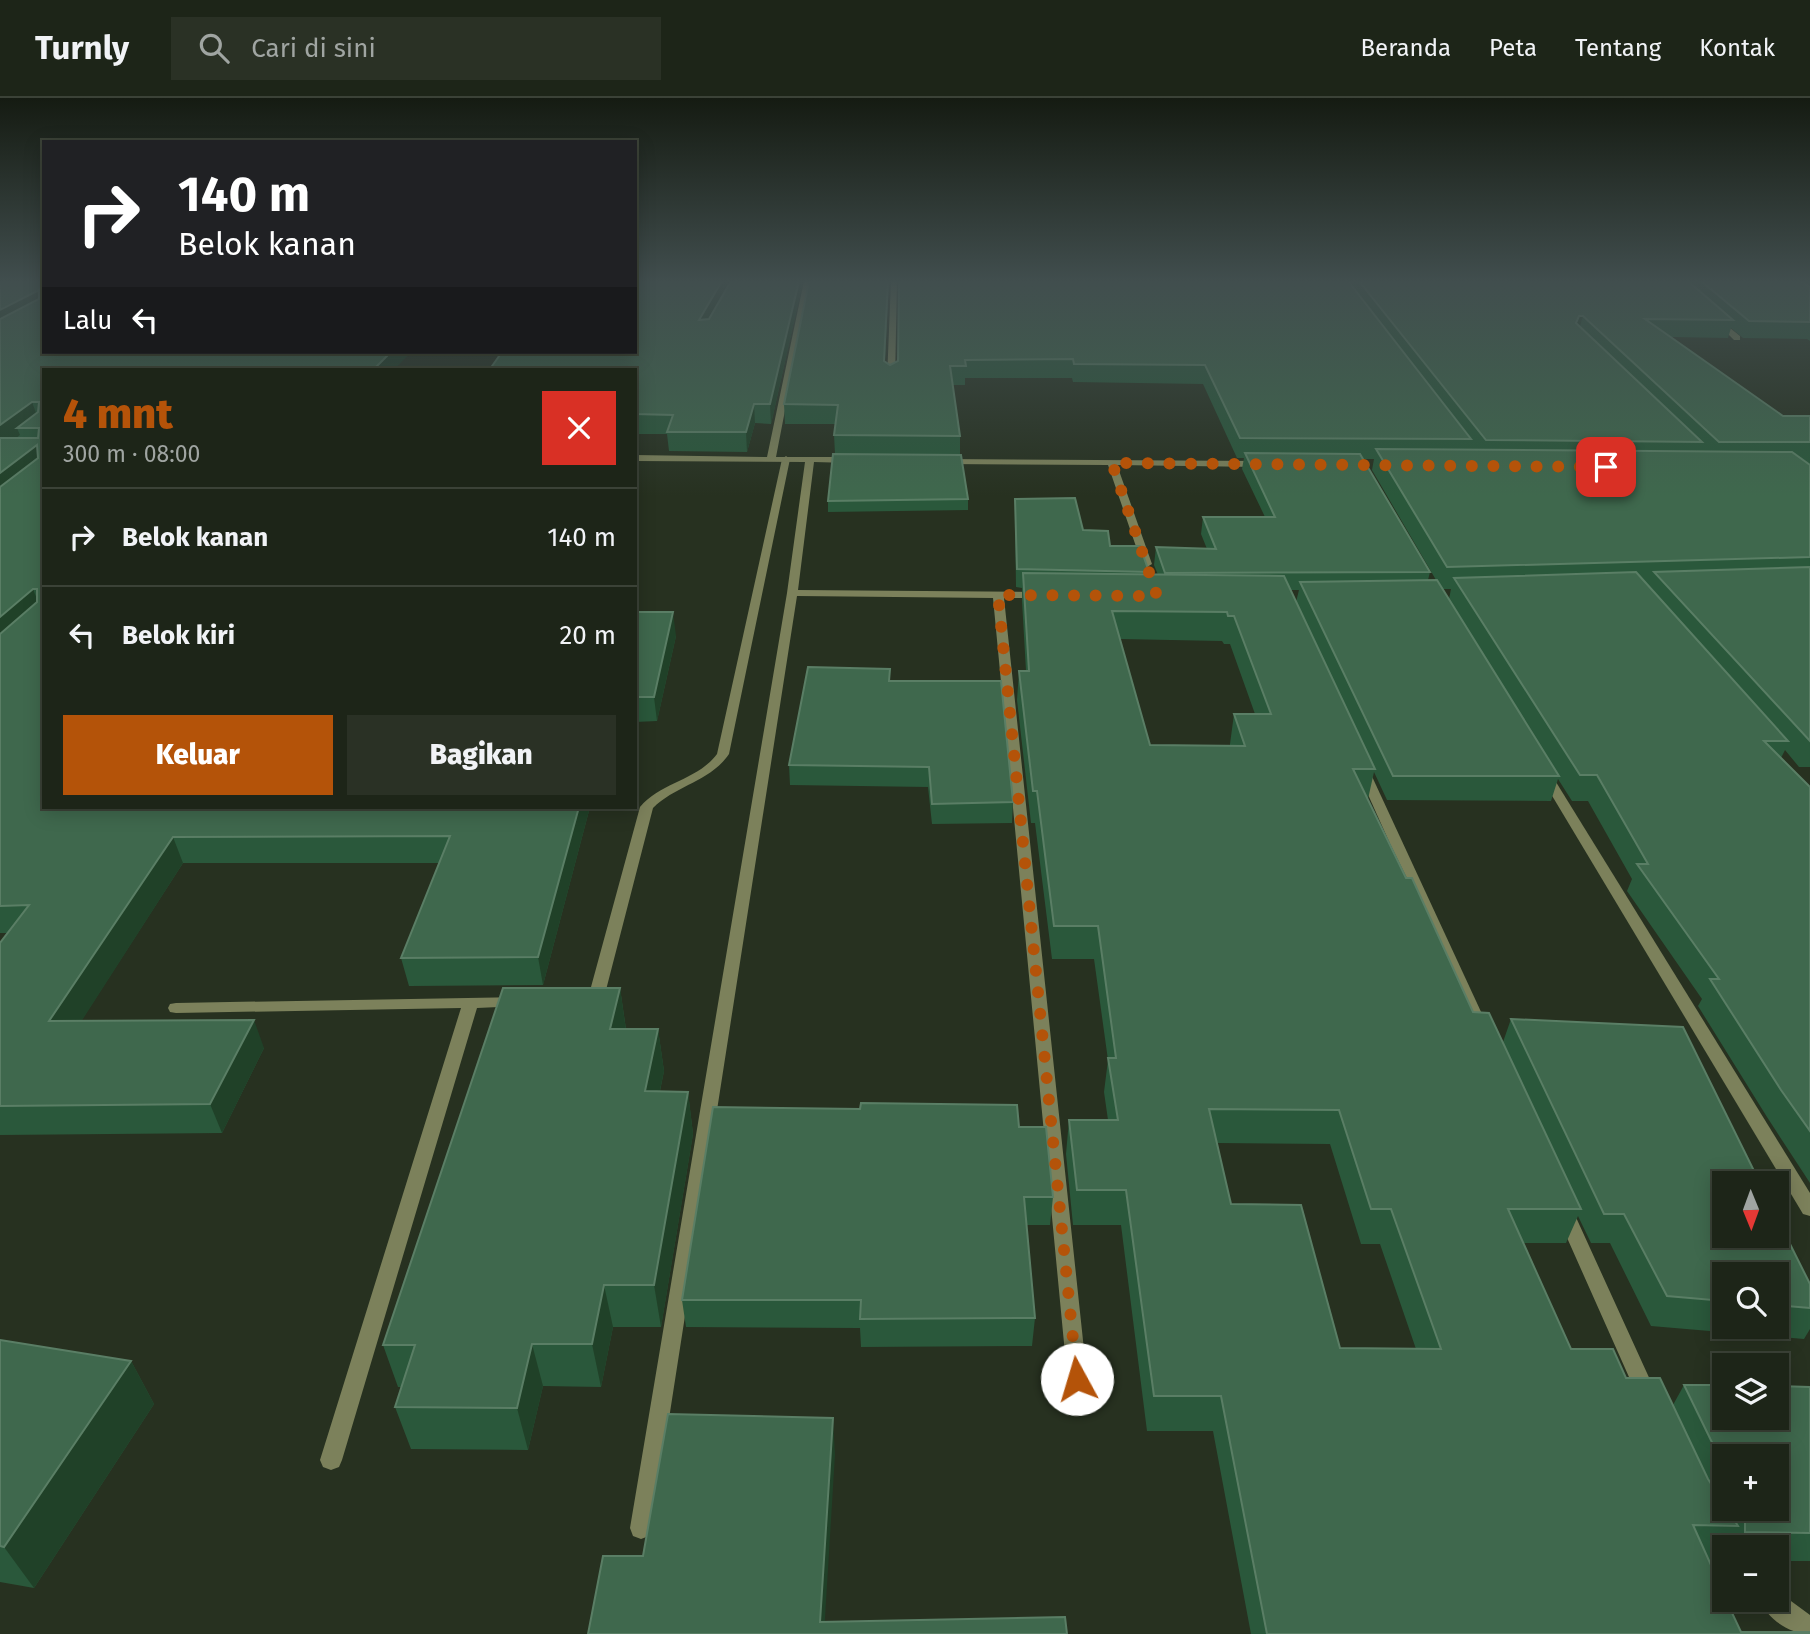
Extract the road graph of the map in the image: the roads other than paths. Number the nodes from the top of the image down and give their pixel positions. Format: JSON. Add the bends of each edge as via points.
{"nodes":[{"id":1,"x":795,"y":353,"type":"edge"},
{"id":2,"x":892,"y":353,"type":"edge"},
{"id":3,"x":891,"y":379,"type":"edge"},
{"id":4,"x":637,"y":458,"type":"edge"},
{"id":5,"x":778,"y":459,"type":"junction"},
{"id":6,"x":810,"y":459,"type":"junction"},
{"id":7,"x":865,"y":460,"type":"edge"},
{"id":8,"x":934,"y":461,"type":"edge"},
{"id":9,"x":1112,"y":463,"type":"junction"},
{"id":10,"x":1264,"y":464,"type":"edge"},
{"id":11,"x":1149,"y":572,"type":"edge"},
{"id":12,"x":792,"y":593,"type":"junction"},
{"id":13,"x":998,"y":595,"type":"junction"},
{"id":14,"x":1051,"y":595,"type":"edge"},
{"id":15,"x":1354,"y":749,"type":"edge"},
{"id":16,"x":1539,"y":763,"type":"edge"},
{"id":17,"x":566,"y":1001,"type":"edge"},
{"id":18,"x":539,"y":1002,"type":"edge"},
{"id":19,"x":471,"y":1003,"type":"junction"},
{"id":20,"x":176,"y":1007,"type":"dead end"},
{"id":21,"x":1490,"y":1050,"type":"edge"},
{"id":22,"x":1559,"y":1202,"type":"edge"},
{"id":23,"x":1810,"y":1209,"type":"edge"},
{"id":24,"x":1080,"y":1406,"type":"dead end"},
{"id":25,"x":1657,"y":1417,"type":"edge"},
{"id":26,"x":331,"y":1460,"type":"dead end"},
{"id":27,"x":640,"y":1528,"type":"dead end"},
{"id":28,"x":1785,"y":1612,"type":"edge"},
{"id":29,"x":1810,"y":1628,"type":"edge"}],
"edges":[{"from":1,"to":5,"type":"street"},
{"from":2,"to":3,"type":"street"},
{"from":4,"to":5,"type":"street"},
{"from":5,"to":6,"type":"street"},
{"from":5,"to":17,"type":"street","via":[[723,754],[713,767],[665,791],[647,807],[598,990],[587,998]]},
{"from":6,"to":7,"type":"street"},
{"from":6,"to":12,"type":"street"},
{"from":8,"to":9,"type":"street"},
{"from":9,"to":10,"type":"street"},
{"from":9,"to":11,"type":"street"},
{"from":12,"to":13,"type":"street"},
{"from":12,"to":27,"type":"street"},
{"from":13,"to":14,"type":"street"},
{"from":13,"to":24,"type":"street"},
{"from":15,"to":21,"type":"street"},
{"from":16,"to":23,"type":"street"},
{"from":18,"to":19,"type":"street"},
{"from":19,"to":20,"type":"street"},
{"from":19,"to":26,"type":"street"},
{"from":22,"to":25,"type":"street"},
{"from":28,"to":29,"type":"street"}]}
